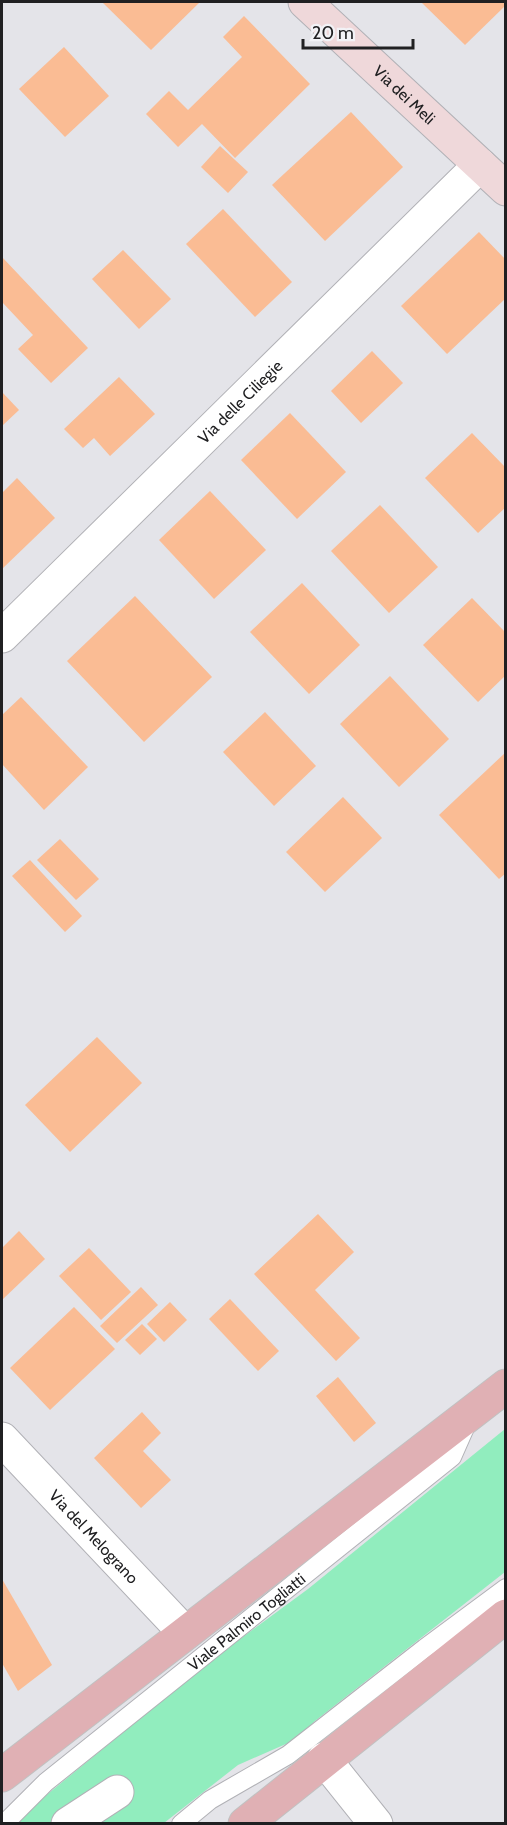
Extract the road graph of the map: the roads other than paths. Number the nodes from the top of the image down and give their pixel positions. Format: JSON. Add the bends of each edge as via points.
{"nodes":[{"id":1,"x":305,"y":2,"type":"edge"},
{"id":2,"x":480,"y":165,"type":"junction"},
{"id":3,"x":506,"y":189,"type":"edge"},
{"id":4,"x":2,"y":636,"type":"edge"},
{"id":5,"x":506,"y":1386,"type":"edge"},
{"id":6,"x":475,"y":1408,"type":"junction"},
{"id":7,"x":2,"y":1439,"type":"edge"},
{"id":8,"x":506,"y":1588,"type":"edge"},
{"id":9,"x":506,"y":1616,"type":"edge"},
{"id":10,"x":185,"y":1633,"type":"junction"},
{"id":11,"x":324,"y":1760,"type":"junction"},
{"id":12,"x":2,"y":1775,"type":"edge"},
{"id":13,"x":117,"y":1792,"type":"dead end"},
{"id":14,"x":4,"y":1824,"type":"edge"},
{"id":15,"x":68,"y":1824,"type":"edge"},
{"id":16,"x":180,"y":1824,"type":"edge"},
{"id":17,"x":245,"y":1824,"type":"edge"},
{"id":18,"x":376,"y":1824,"type":"edge"}],
"edges":[{"from":1,"to":2,"type":"street","name":"Via dei Meli"},
{"from":2,"to":3,"type":"street","name":"Via dei Meli"},
{"from":2,"to":4,"type":"street","name":"Via delle Ciliegie"},
{"from":5,"to":6,"type":"main road","name":"Viale Palmiro Togliatti"},
{"from":6,"to":10,"type":"main road","name":"Viale Palmiro Togliatti"},
{"from":6,"to":14,"type":"lane","name":"Viale Palmiro Togliatti","via":[[452,1457],[55,1774]]},
{"from":7,"to":10,"type":"street","name":"Via del Melograno"},
{"from":8,"to":16,"type":"lane","via":[[288,1755],[210,1800]]},
{"from":9,"to":11,"type":"main road"},
{"from":10,"to":12,"type":"main road","name":"Viale Palmiro Togliatti"},
{"from":11,"to":17,"type":"main road"},
{"from":11,"to":18,"type":"street"},
{"from":13,"to":15,"type":"street"}]}
